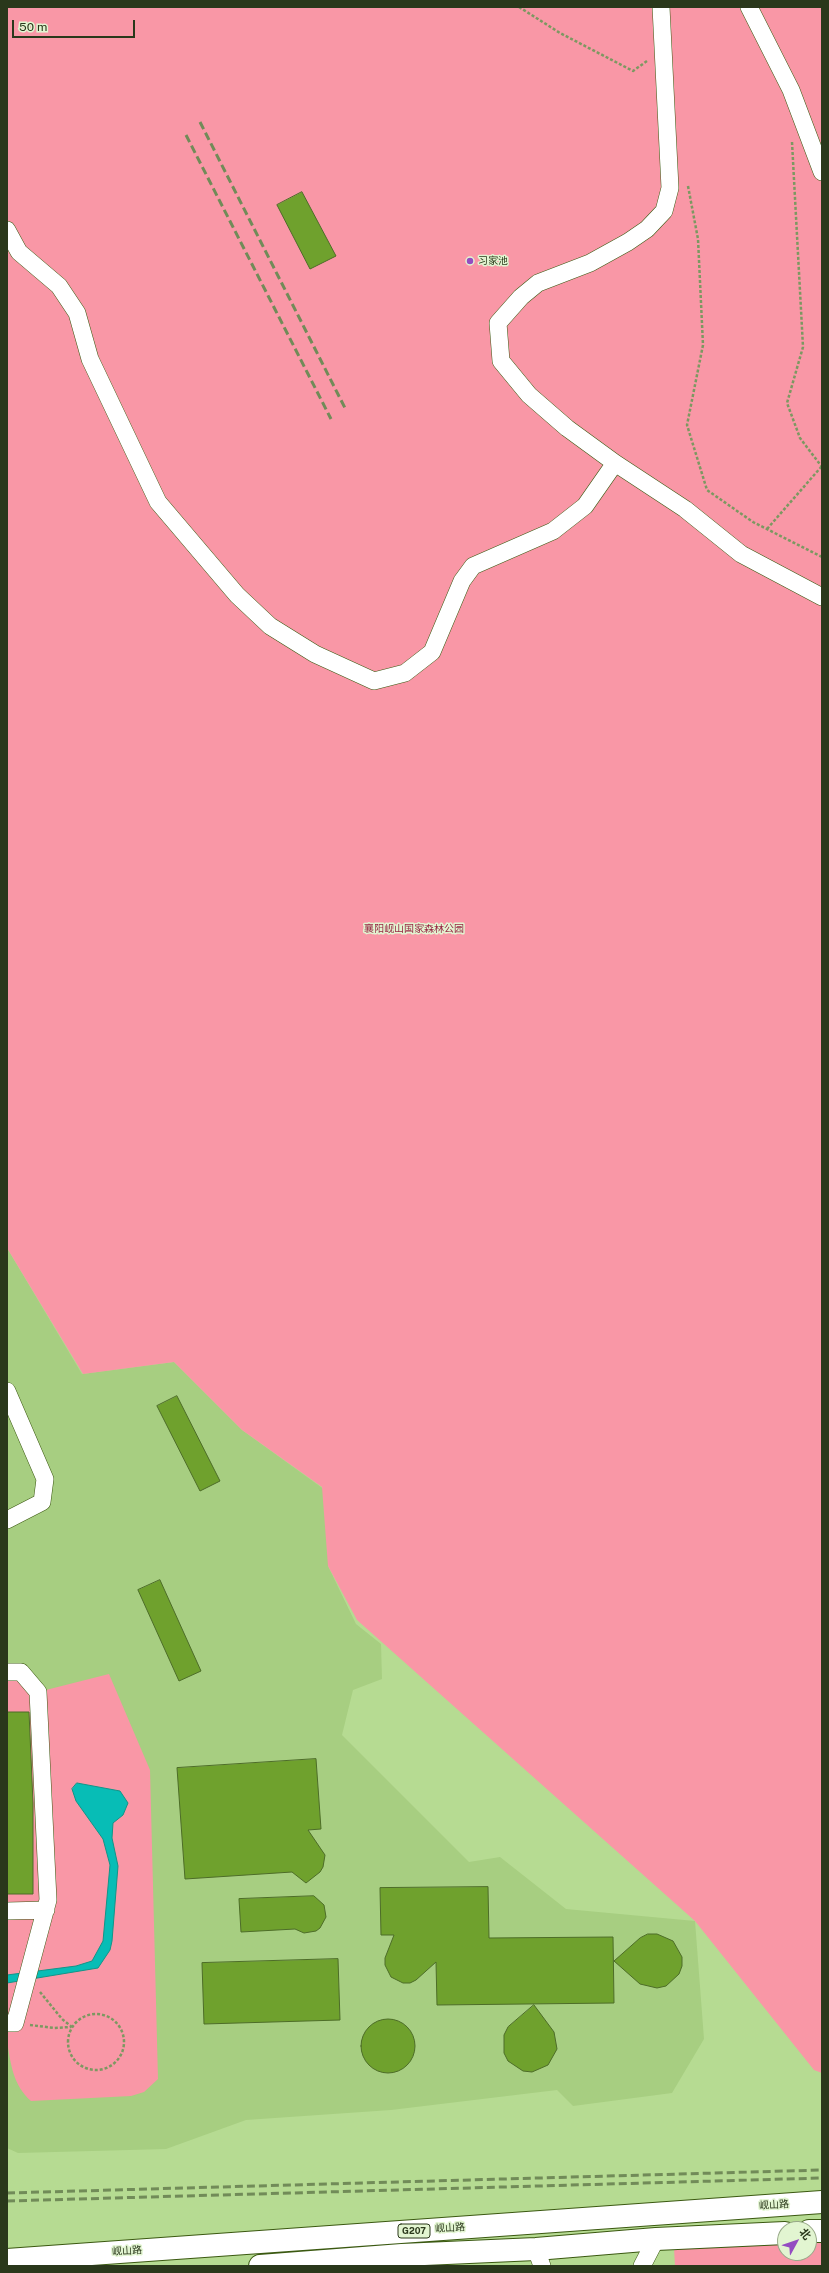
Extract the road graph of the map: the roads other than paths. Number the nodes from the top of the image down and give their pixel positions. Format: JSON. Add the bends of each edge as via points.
{"nodes":[{"id":1,"x":661,"y":7,"type":"edge"},
{"id":2,"x":749,"y":7,"type":"edge"},
{"id":3,"x":822,"y":172,"type":"edge"},
{"id":4,"x":7,"y":230,"type":"edge"},
{"id":5,"x":615,"y":463,"type":"junction"},
{"id":6,"x":822,"y":597,"type":"edge"},
{"id":7,"x":7,"y":1392,"type":"edge"},
{"id":8,"x":7,"y":1520,"type":"edge"},
{"id":9,"x":7,"y":1672,"type":"edge"},
{"id":10,"x":46,"y":1910,"type":"junction"},
{"id":11,"x":7,"y":1911,"type":"edge"},
{"id":12,"x":11,"y":2023,"type":"edge"},
{"id":13,"x":822,"y":2202,"type":"edge"},
{"id":14,"x":777,"y":2233,"type":"edge"},
{"id":15,"x":656,"y":2239,"type":"junction"},
{"id":16,"x":539,"y":2257,"type":"edge"},
{"id":17,"x":7,"y":2260,"type":"edge"},
{"id":18,"x":402,"y":2261,"type":"edge"},
{"id":19,"x":260,"y":2266,"type":"edge"},
{"id":20,"x":642,"y":2266,"type":"edge"}],
"edges":[{"from":1,"to":5,"type":"street","via":[[670,188],[664,212],[648,229],[628,242],[590,263],[538,283],[521,297],[498,324],[501,361],[529,395],[567,428]]},
{"from":2,"to":3,"type":"street","via":[[791,90]]},
{"from":4,"to":5,"type":"street","via":[[19,252],[59,286],[77,313],[90,359],[158,502],[237,596],[270,626],[315,654],[374,681],[405,673],[432,652],[462,581],[473,566],[553,531],[585,506]]},
{"from":5,"to":6,"type":"street","via":[[684,509],[741,554]]},
{"from":7,"to":8,"type":"street","via":[[45,1479],[42,1502]]},
{"from":9,"to":10,"type":"street","via":[[21,1672],[38,1692],[48,1900]]},
{"from":10,"to":11,"type":"street"},
{"from":10,"to":12,"type":"street","via":[[28,1975]]},
{"from":13,"to":17,"type":"highway","name":"岘山路","number":"G207"},
{"from":14,"to":15,"type":"highway"},
{"from":15,"to":16,"type":"highway"},
{"from":15,"to":20,"type":"street"},
{"from":16,"to":18,"type":"highway"},
{"from":18,"to":19,"type":"highway"}]}
